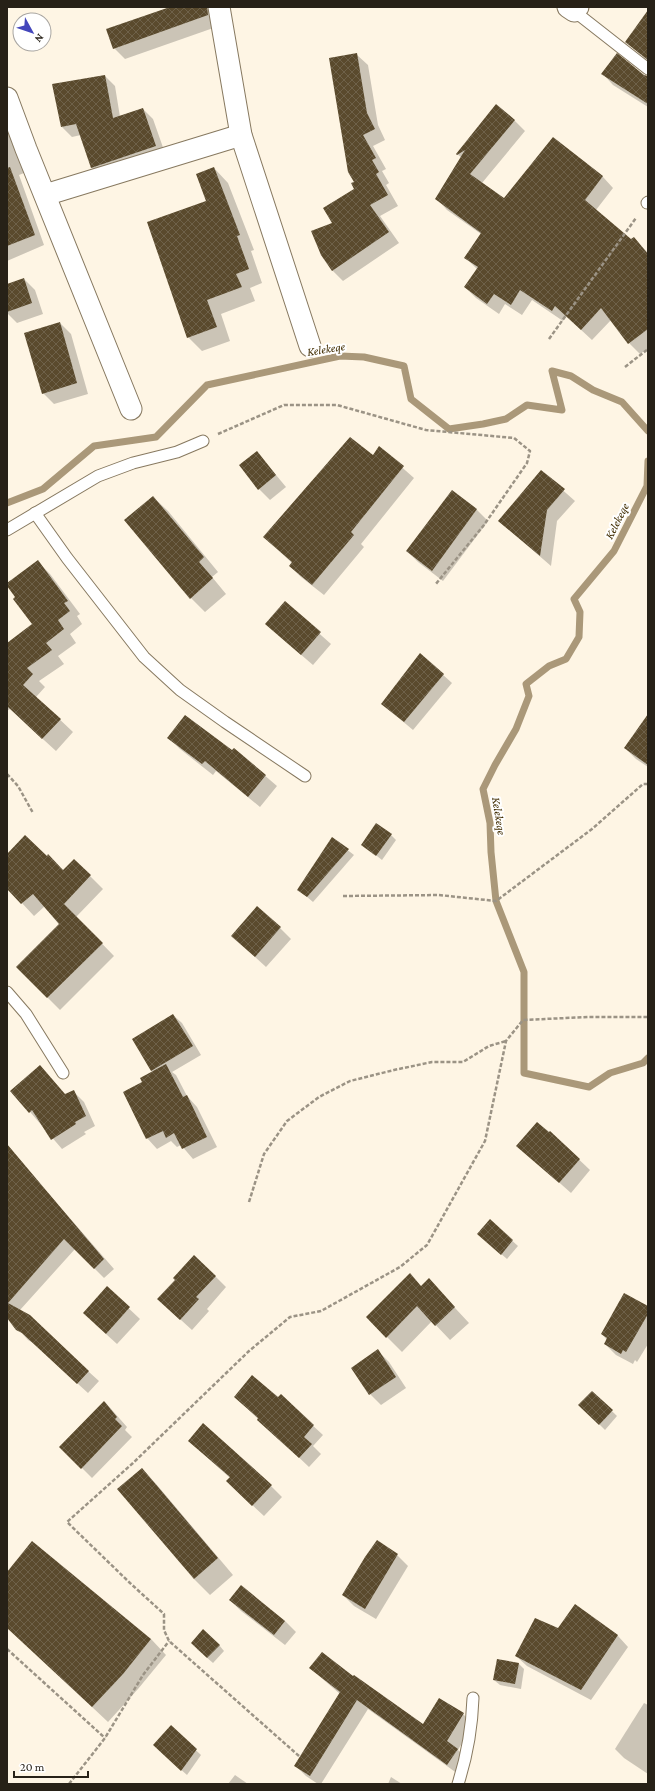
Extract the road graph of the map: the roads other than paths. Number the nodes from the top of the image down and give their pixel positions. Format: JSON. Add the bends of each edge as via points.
{"nodes":[{"id":1,"x":219,"y":7,"type":"edge"},
{"id":2,"x":573,"y":8,"type":"edge"},
{"id":3,"x":648,"y":69,"type":"edge"},
{"id":4,"x":7,"y":98,"type":"edge"},
{"id":5,"x":241,"y":135,"type":"junction"},
{"id":6,"x":45,"y":195,"type":"junction"},
{"id":7,"x":310,"y":346,"type":"dead end"},
{"id":8,"x":131,"y":409,"type":"dead end"},
{"id":9,"x":203,"y":441,"type":"road end"},
{"id":10,"x":35,"y":513,"type":"junction"},
{"id":11,"x":7,"y":530,"type":"edge"},
{"id":12,"x":305,"y":776,"type":"dead end"},
{"id":13,"x":7,"y":992,"type":"edge"},
{"id":14,"x":63,"y":1073,"type":"dead end"},
{"id":15,"x":473,"y":1698,"type":"dead end"},
{"id":16,"x":458,"y":1784,"type":"edge"}],
"edges":[{"from":1,"to":5,"type":"street"},
{"from":2,"to":3,"type":"lane"},
{"from":4,"to":6,"type":"street"},
{"from":5,"to":6,"type":"street"},
{"from":5,"to":7,"type":"street"},
{"from":6,"to":8,"type":"street"},
{"from":9,"to":10,"type":"lane","via":[[177,452],[133,463],[98,476]]},
{"from":10,"to":11,"type":"lane"},
{"from":10,"to":12,"type":"lane","via":[[144,657],[180,690]]},
{"from":13,"to":14,"type":"lane","via":[[26,1014]]},
{"from":15,"to":16,"type":"lane","via":[[465,1760]]}]}
